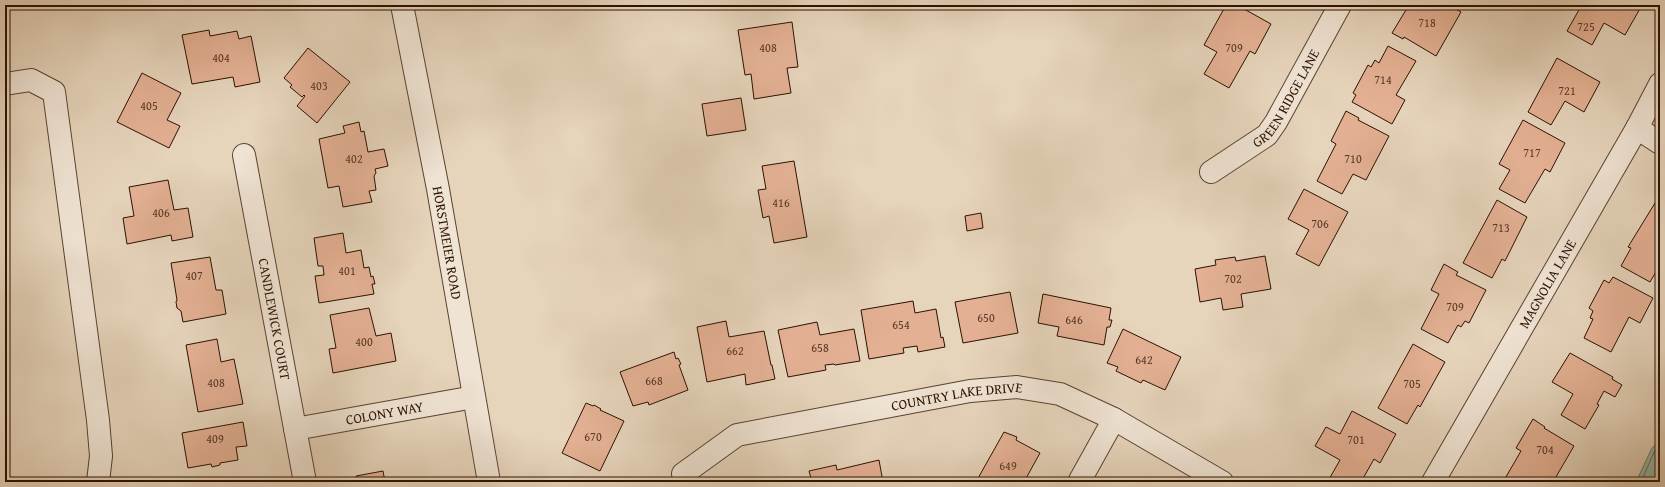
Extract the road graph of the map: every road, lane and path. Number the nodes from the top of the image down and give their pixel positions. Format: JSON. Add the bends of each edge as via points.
{"nodes":[{"id":1,"x":402,"y":5,"type":"edge"},
{"id":2,"x":1340,"y":5,"type":"edge"},
{"id":3,"x":5,"y":84,"type":"edge"},
{"id":4,"x":1660,"y":84,"type":"edge"},
{"id":5,"x":1637,"y":128,"type":"junction"},
{"id":6,"x":1660,"y":142,"type":"edge"},
{"id":7,"x":244,"y":156,"type":"dead end"},
{"id":8,"x":1211,"y":172,"type":"dead end"},
{"id":9,"x":474,"y":397,"type":"junction"},
{"id":10,"x":1114,"y":419,"type":"junction"},
{"id":11,"x":295,"y":429,"type":"junction"},
{"id":12,"x":683,"y":474,"type":"dead end"},
{"id":13,"x":98,"y":482,"type":"edge"},
{"id":14,"x":305,"y":482,"type":"edge"},
{"id":15,"x":489,"y":482,"type":"edge"},
{"id":16,"x":1079,"y":482,"type":"edge"},
{"id":17,"x":1222,"y":482,"type":"edge"},
{"id":18,"x":1433,"y":482,"type":"edge"}],
"edges":[{"from":1,"to":9,"type":"street","name":"HORSTMEIER ROAD","via":[[438,189]]},
{"from":2,"to":8,"type":"street","name":"GREEN RIDGE LANE","via":[[1267,134]]},
{"from":3,"to":13,"type":"street","via":[[31,80],[54,92],[98,420],[101,456]]},
{"from":4,"to":5,"type":"street","name":"MAGNOLIA LANE"},
{"from":5,"to":6,"type":"street"},
{"from":5,"to":18,"type":"street","name":"MAGNOLIA LANE"},
{"from":7,"to":11,"type":"street","name":"CANDLEWICK COURT"},
{"from":9,"to":11,"type":"street","name":"COLONY WAY"},
{"from":9,"to":15,"type":"street","name":"HORSTMEIER ROAD"},
{"from":10,"to":12,"type":"street","name":"COUNTRY LAKE DRIVE","via":[[1060,394],[1017,386],[970,391],[737,435]]},
{"from":10,"to":16,"type":"street"},
{"from":10,"to":17,"type":"street","name":"COUNTRY LAKE DRIVE"},
{"from":11,"to":14,"type":"street","name":"CANDLEWICK COURT"}]}
